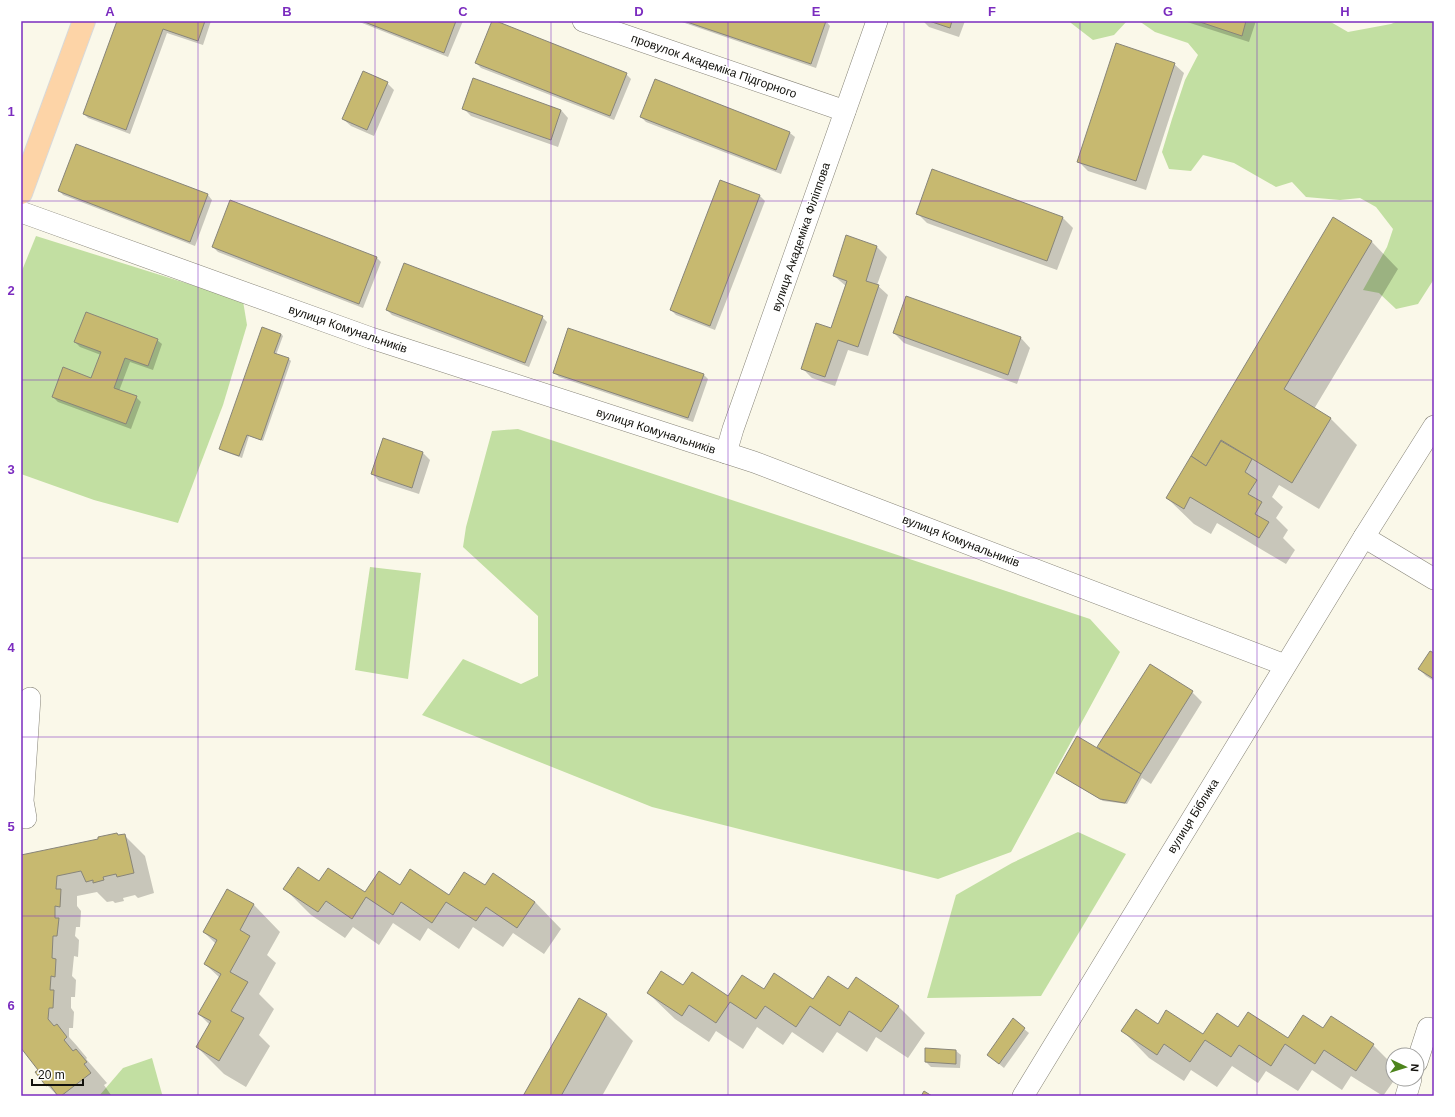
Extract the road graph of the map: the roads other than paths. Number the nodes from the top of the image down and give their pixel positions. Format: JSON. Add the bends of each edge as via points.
{"nodes":[{"id":1,"x":84,"y":21,"type":"edge"},
{"id":2,"x":583,"y":21,"type":"edge"},
{"id":3,"x":877,"y":21,"type":"edge"},
{"id":4,"x":846,"y":111,"type":"junction"},
{"id":5,"x":21,"y":193,"type":"edge"},
{"id":6,"x":21,"y":212,"type":"edge"},
{"id":7,"x":1434,"y":426,"type":"edge"},
{"id":8,"x":726,"y":453,"type":"junction"},
{"id":9,"x":1364,"y":537,"type":"junction"},
{"id":10,"x":1434,"y":579,"type":"edge"},
{"id":11,"x":1286,"y":665,"type":"junction"},
{"id":12,"x":30,"y":698,"type":"dead end"},
{"id":13,"x":26,"y":818,"type":"dead end"},
{"id":14,"x":1431,"y":1029,"type":"edge"},
{"id":15,"x":1423,"y":1047,"type":"edge"},
{"id":16,"x":1023,"y":1096,"type":"edge"}],
"edges":[{"from":1,"to":5,"type":"main road"},
{"from":2,"to":4,"type":"street","name":"провулок Академіка Підгорного"},
{"from":3,"to":4,"type":"street","name":"вулиця Академіка Філіппова"},
{"from":4,"to":8,"type":"street","name":"вулиця Академіка Філіппова"},
{"from":6,"to":8,"type":"street","name":"вулиця Комунальників","via":[[371,338]]},
{"from":7,"to":9,"type":"street","name":"вулиця Біблика"},
{"from":8,"to":11,"type":"street","name":"вулиця Комунальників"},
{"from":9,"to":10,"type":"street"},
{"from":9,"to":11,"type":"street","name":"вулиця Біблика"},
{"from":11,"to":16,"type":"street","name":"вулиця Біблика"},
{"from":12,"to":13,"type":"street","via":[[23,801]]},
{"from":14,"to":15,"type":"street"}]}
